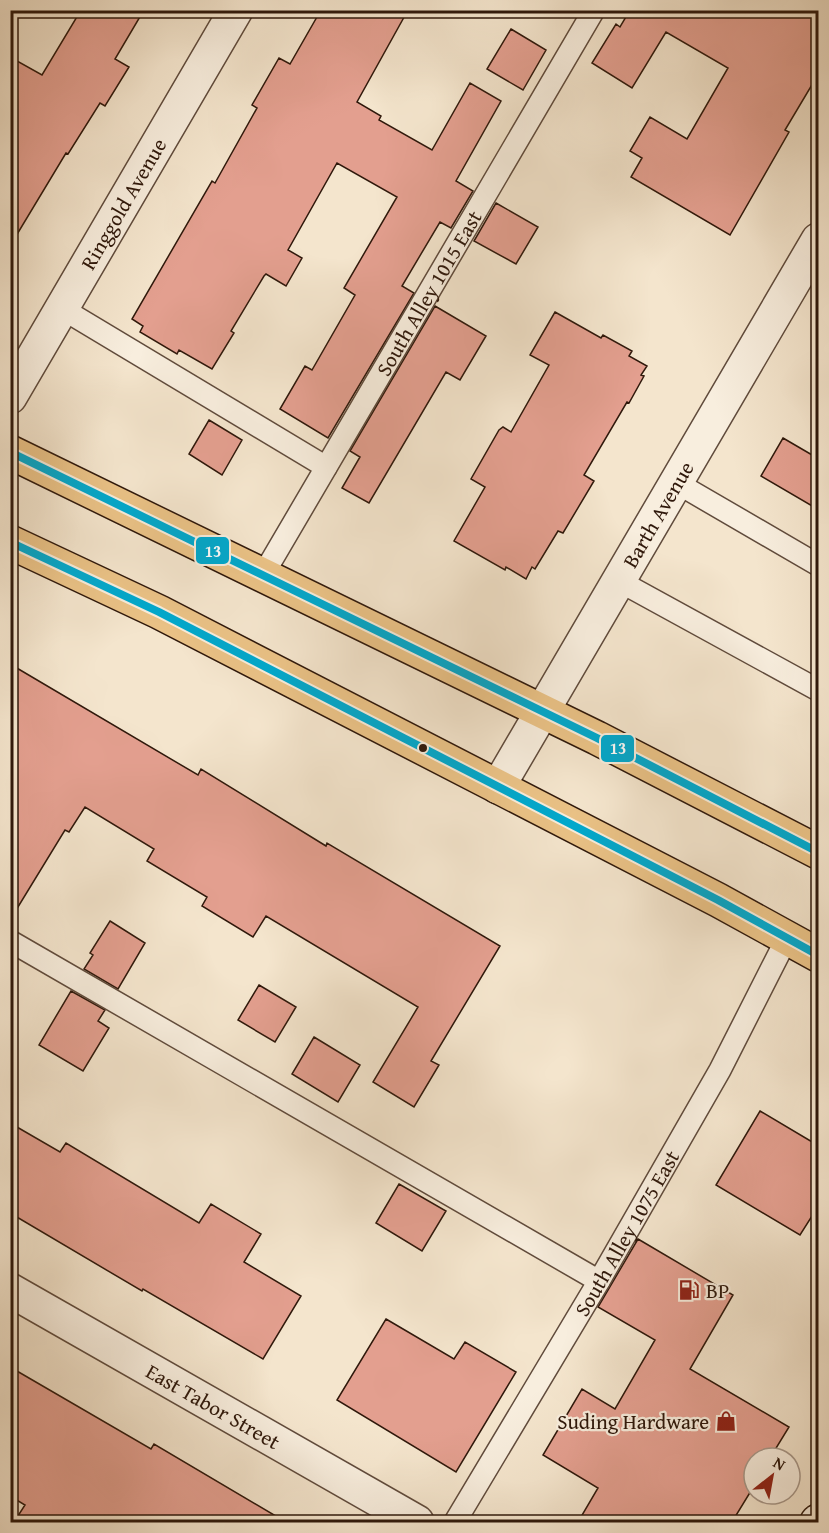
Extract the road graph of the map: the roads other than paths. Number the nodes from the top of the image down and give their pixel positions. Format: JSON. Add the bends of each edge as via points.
{"nodes":[{"id":1,"x":236,"y":10,"type":"edge"},
{"id":2,"x":594,"y":10,"type":"edge"},
{"id":3,"x":819,"y":240,"type":"edge"},
{"id":4,"x":61,"y":308,"type":"junction"},
{"id":5,"x":10,"y":397,"type":"edge"},
{"id":6,"x":10,"y":452,"type":"edge"},
{"id":7,"x":326,"y":467,"type":"junction"},
{"id":8,"x":676,"y":483,"type":"junction"},
{"id":9,"x":10,"y":542,"type":"edge"},
{"id":10,"x":819,"y":565,"type":"edge"},
{"id":11,"x":263,"y":575,"type":"junction"},
{"id":12,"x":619,"y":581,"type":"junction"},
{"id":13,"x":819,"y":690,"type":"edge"},
{"id":14,"x":542,"y":711,"type":"junction"},
{"id":15,"x":498,"y":787,"type":"junction"},
{"id":16,"x":819,"y":852,"type":"edge"},
{"id":17,"x":787,"y":938,"type":"junction"},
{"id":18,"x":10,"y":940,"type":"edge"},
{"id":19,"x":819,"y":955,"type":"edge"},
{"id":20,"x":599,"y":1281,"type":"junction"},
{"id":21,"x":10,"y":1290,"type":"edge"},
{"id":22,"x":417,"y":1522,"type":"edge"},
{"id":23,"x":455,"y":1522,"type":"edge"}],
"edges":[{"from":1,"to":4,"type":"street","name":"Ringgold Avenue"},
{"from":2,"to":7,"type":"lane","name":"South Alley 1015 East"},
{"from":3,"to":8,"type":"street","name":"Barth Avenue"},
{"from":4,"to":5,"type":"street","name":"Ringgold Avenue"},
{"from":4,"to":7,"type":"lane"},
{"from":6,"to":11,"type":"main road"},
{"from":7,"to":11,"type":"lane","name":"South Alley 1015 East"},
{"from":8,"to":10,"type":"lane"},
{"from":8,"to":12,"type":"street","name":"Barth Avenue"},
{"from":9,"to":15,"type":"main road","via":[[159,612]]},
{"from":11,"to":14,"type":"main road"},
{"from":12,"to":13,"type":"lane"},
{"from":12,"to":14,"type":"street","name":"Barth Avenue"},
{"from":14,"to":15,"type":"street","name":"Barth Avenue"},
{"from":14,"to":16,"type":"main road"},
{"from":15,"to":17,"type":"main road"},
{"from":17,"to":19,"type":"main road"},
{"from":17,"to":20,"type":"lane","name":"South Alley 1075 East","via":[[720,1070]]},
{"from":18,"to":20,"type":"lane"},
{"from":20,"to":23,"type":"lane","name":"South Alley 1075 East"},
{"from":21,"to":22,"type":"street","name":"East Tabor Street"}]}
